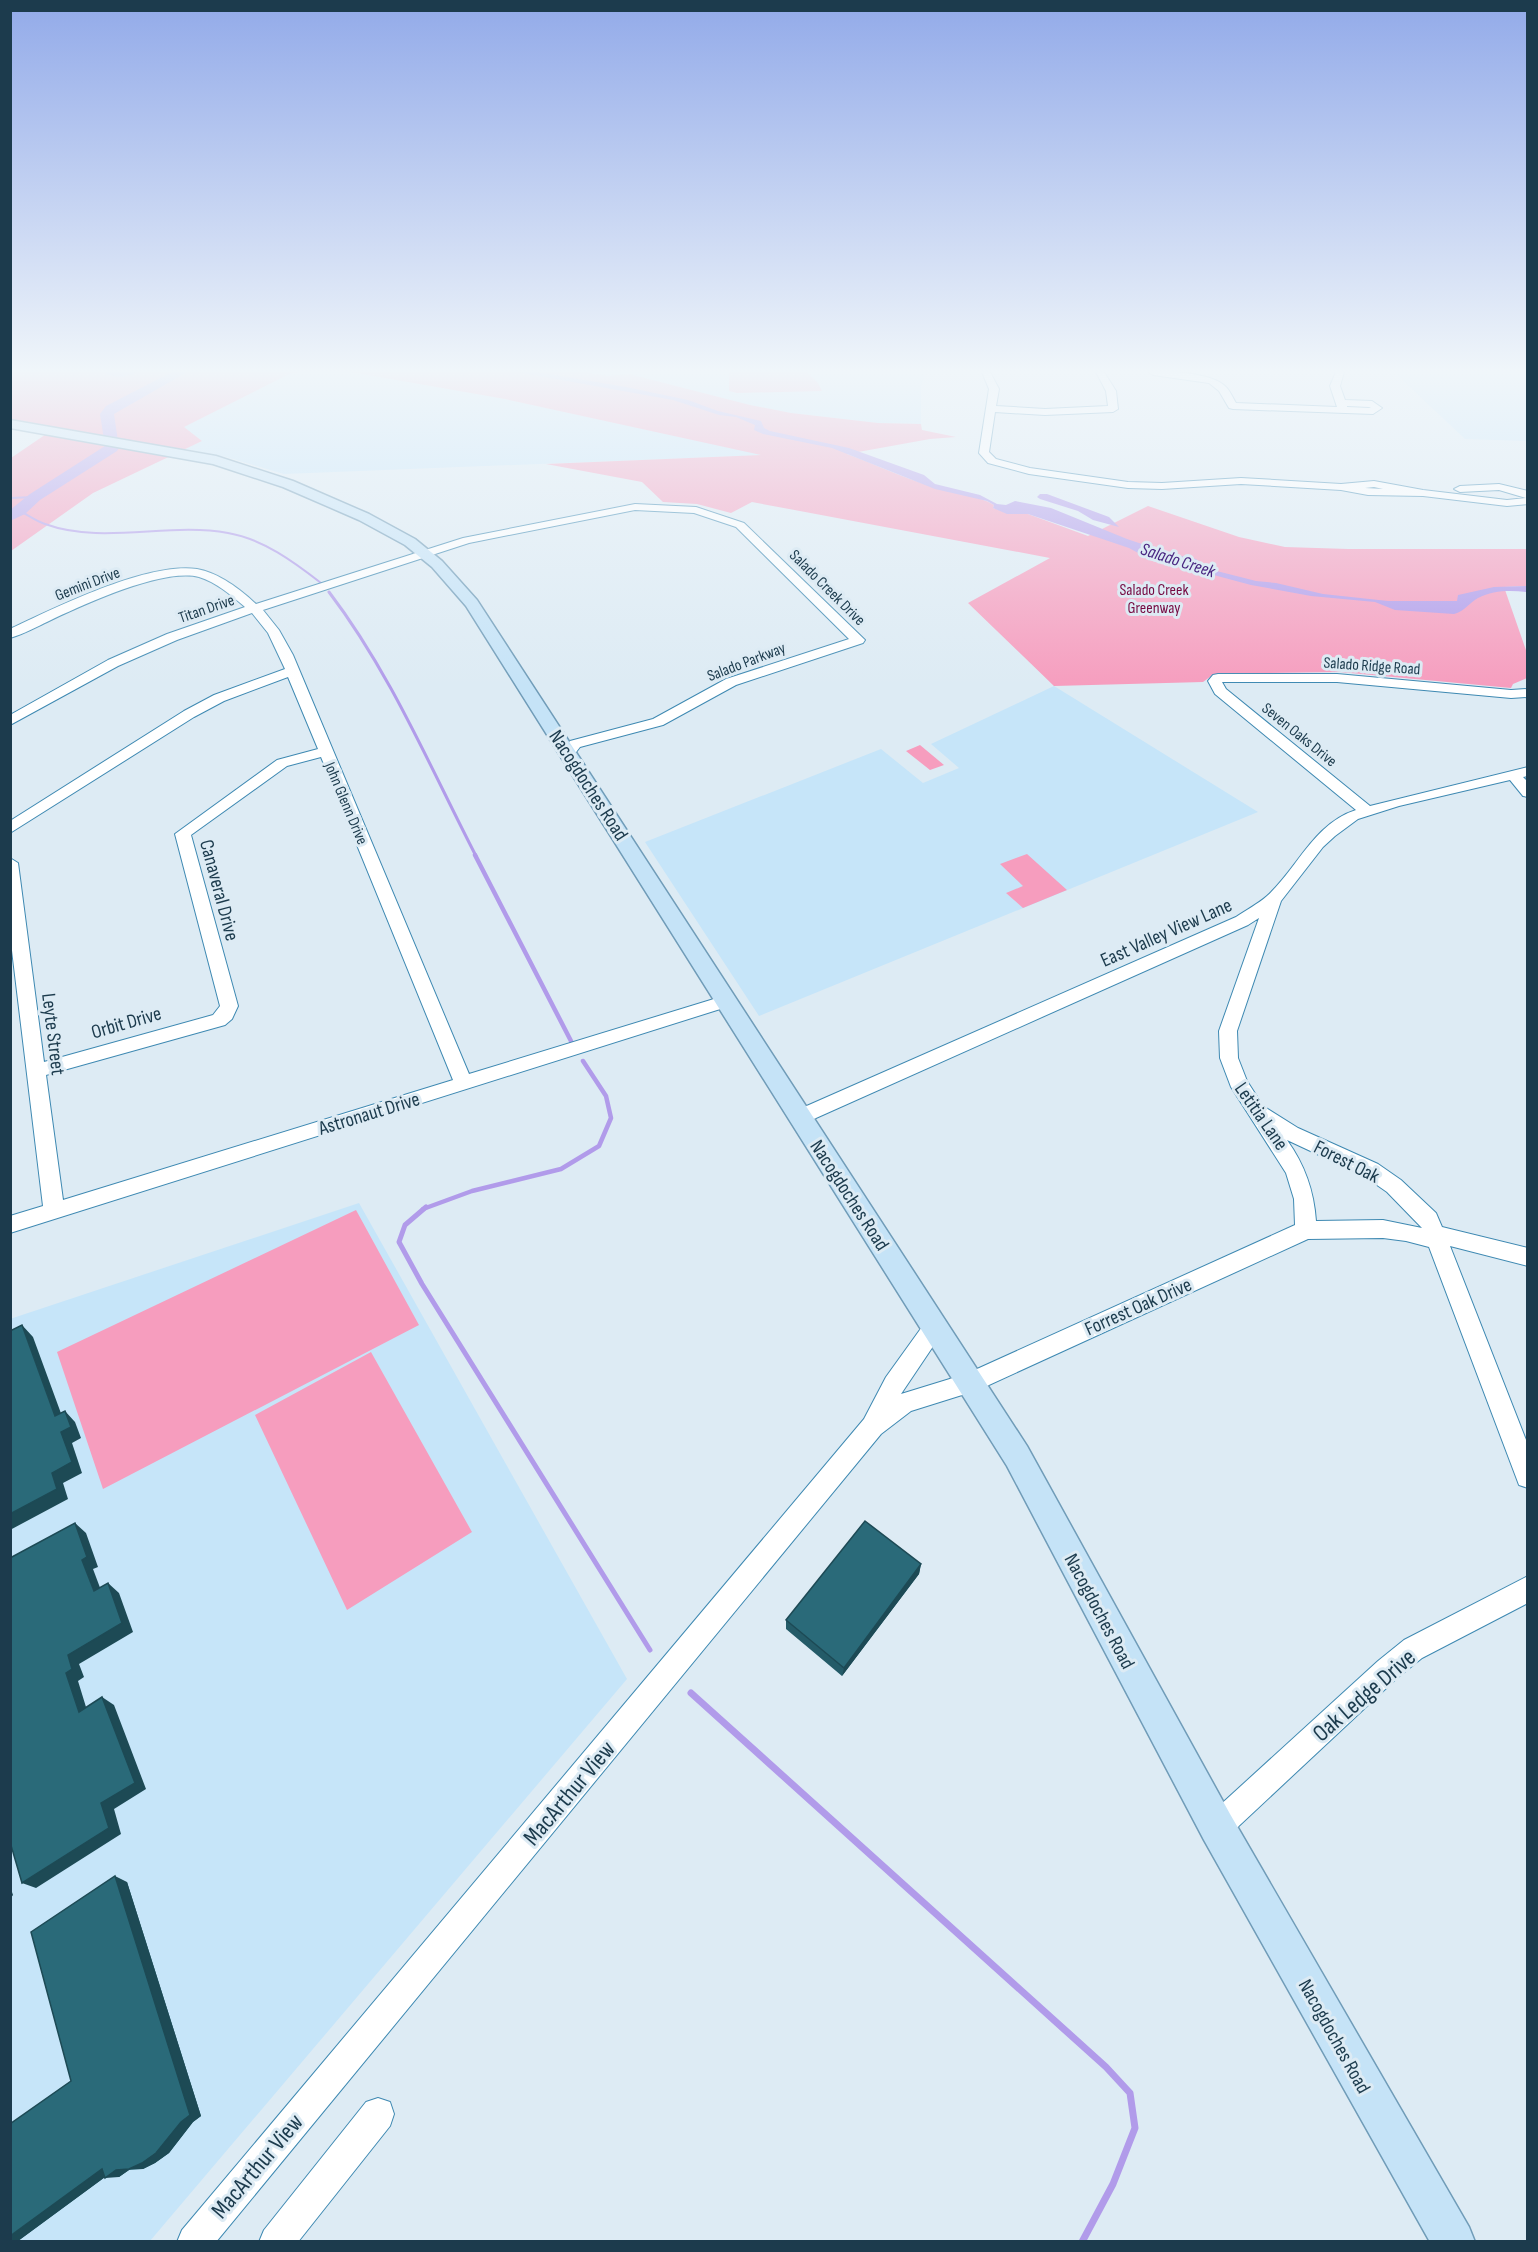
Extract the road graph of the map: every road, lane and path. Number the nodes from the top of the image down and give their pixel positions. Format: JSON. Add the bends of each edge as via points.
{"nodes":[{"id":1,"x":268,"y":477,"type":"edge"},
{"id":2,"x":1064,"y":477,"type":"edge"},
{"id":3,"x":1428,"y":494,"type":"junction"},
{"id":4,"x":1527,"y":495,"type":"edge"},
{"id":5,"x":1527,"y":501,"type":"edge"},
{"id":6,"x":425,"y":554,"type":"junction"},
{"id":7,"x":178,"y":572,"type":"joint"},
{"id":8,"x":254,"y":609,"type":"junction"},
{"id":9,"x":10,"y":634,"type":"edge"},
{"id":10,"x":858,"y":640,"type":"joint"},
{"id":11,"x":292,"y":670,"type":"junction"},
{"id":12,"x":1215,"y":681,"type":"joint"},
{"id":13,"x":1527,"y":693,"type":"edge"},
{"id":14,"x":10,"y":721,"type":"edge"},
{"id":15,"x":326,"y":751,"type":"junction"},
{"id":16,"x":568,"y":753,"type":"junction"},
{"id":17,"x":1520,"y":773,"type":"edge"},
{"id":18,"x":1527,"y":793,"type":"edge"},
{"id":19,"x":1367,"y":811,"type":"junction"},
{"id":20,"x":10,"y":828,"type":"edge"},
{"id":21,"x":10,"y":863,"type":"edge"},
{"id":22,"x":1273,"y":900,"type":"junction"},
{"id":23,"x":727,"y":1001,"type":"junction"},
{"id":24,"x":226,"y":1014,"type":"joint"},
{"id":25,"x":36,"y":1071,"type":"junction"},
{"id":26,"x":464,"y":1084,"type":"junction"},
{"id":27,"x":1258,"y":1112,"type":"junction"},
{"id":28,"x":800,"y":1117,"type":"junction"},
{"id":29,"x":54,"y":1211,"type":"junction"},
{"id":30,"x":10,"y":1225,"type":"edge"},
{"id":31,"x":1306,"y":1230,"type":"junction"},
{"id":32,"x":1433,"y":1231,"type":"junction"},
{"id":33,"x":1527,"y":1257,"type":"edge"},
{"id":34,"x":935,"y":1328,"type":"junction"},
{"id":35,"x":970,"y":1383,"type":"junction"},
{"id":36,"x":873,"y":1426,"type":"junction"},
{"id":37,"x":1527,"y":1477,"type":"edge"},
{"id":38,"x":1527,"y":1589,"type":"edge"},
{"id":39,"x":1217,"y":1827,"type":"junction"},
{"id":40,"x":378,"y":2114,"type":"dead end"},
{"id":41,"x":194,"y":2241,"type":"edge"},
{"id":42,"x":276,"y":2241,"type":"edge"},
{"id":43,"x":1454,"y":2241,"type":"edge"}],
"edges":[{"from":1,"to":6,"type":"main road","name":"Nacogdoches Road","via":[[382,526]]},
{"from":2,"to":3,"type":"street","via":[[1145,486],[1241,481]]},
{"from":3,"to":4,"type":"street","via":[[1476,487],[1509,489]]},
{"from":3,"to":5,"type":"street","via":[[1508,503]]},
{"from":6,"to":8,"type":"street","name":"Titan Drive"},
{"from":6,"to":10,"type":"street","name":"Salado Creek Drive","via":[[467,540],[622,509],[648,506],[706,512],[740,525]]},
{"from":6,"to":16,"type":"main road","name":"Nacogdoches Road","via":[[472,603]]},
{"from":7,"to":8,"type":"street","name":"John Glenn Drive","via":[[199,573]]},
{"from":7,"to":9,"type":"street","name":"Gemini Drive","via":[[105,594]]},
{"from":8,"to":11,"type":"street","name":"John Glenn Drive","via":[[273,629]]},
{"from":8,"to":14,"type":"street","name":"Titan Drive","via":[[128,655]]},
{"from":10,"to":16,"type":"street","name":"Salado Parkway","via":[[731,682],[621,740],[584,753]]},
{"from":11,"to":15,"type":"street","name":"John Glenn Drive"},
{"from":11,"to":20,"type":"street","via":[[189,714]]},
{"from":12,"to":13,"type":"street","name":"Salado Ridge Road","via":[[1223,677],[1337,678]]},
{"from":12,"to":19,"type":"street","name":"Seven Oaks Drive","via":[[1220,691]]},
{"from":15,"to":24,"type":"street","name":"Canaveral Drive","via":[[282,763],[183,834],[229,1006]]},
{"from":15,"to":26,"type":"street","name":"John Glenn Drive"},
{"from":16,"to":23,"type":"main road","name":"Nacogdoches Road"},
{"from":17,"to":18,"type":"street"},
{"from":17,"to":19,"type":"street","name":"East Valley View Lane"},
{"from":19,"to":22,"type":"street","name":"East Valley View Lane","via":[[1329,833]]},
{"from":21,"to":25,"type":"street","name":"Leyte Street"},
{"from":22,"to":27,"type":"street","name":"Letitia Lane","via":[[1227,1041],[1229,1062],[1238,1084]]},
{"from":22,"to":28,"type":"street","name":"East Valley View Lane","via":[[1227,929]]},
{"from":23,"to":26,"type":"street","name":"Astronaut Drive"},
{"from":23,"to":28,"type":"main road","name":"Nacogdoches Road"},
{"from":24,"to":25,"type":"street","name":"Orbit Drive","via":[[219,1020]]},
{"from":25,"to":29,"type":"street","name":"Leyte Street"},
{"from":26,"to":29,"type":"street","name":"Astronaut Drive"},
{"from":27,"to":31,"type":"street","name":"Letitia Lane","via":[[1290,1157],[1302,1183]]},
{"from":27,"to":32,"type":"street","name":"Forest Oak","via":[[1291,1133],[1371,1170],[1394,1186]]},
{"from":28,"to":34,"type":"main road","name":"Nacogdoches Road"},
{"from":29,"to":30,"type":"street","name":"Astronaut Drive"},
{"from":31,"to":32,"type":"street"},
{"from":31,"to":35,"type":"street","name":"Forrest Oak Drive"},
{"from":32,"to":33,"type":"street"},
{"from":32,"to":37,"type":"street"},
{"from":34,"to":35,"type":"main road","name":"Nacogdoches Road"},
{"from":34,"to":36,"type":"street","via":[[894,1384]]},
{"from":35,"to":36,"type":"street","name":"MacArthur View","via":[[904,1403]]},
{"from":35,"to":39,"type":"main road","name":"Nacogdoches Road","via":[[1017,1456]]},
{"from":36,"to":41,"type":"street","name":"MacArthur View"},
{"from":38,"to":39,"type":"street","name":"Oak Ledge Drive","via":[[1413,1649]]},
{"from":39,"to":43,"type":"main road","name":"Nacogdoches Road"},
{"from":40,"to":42,"type":"street"}]}
